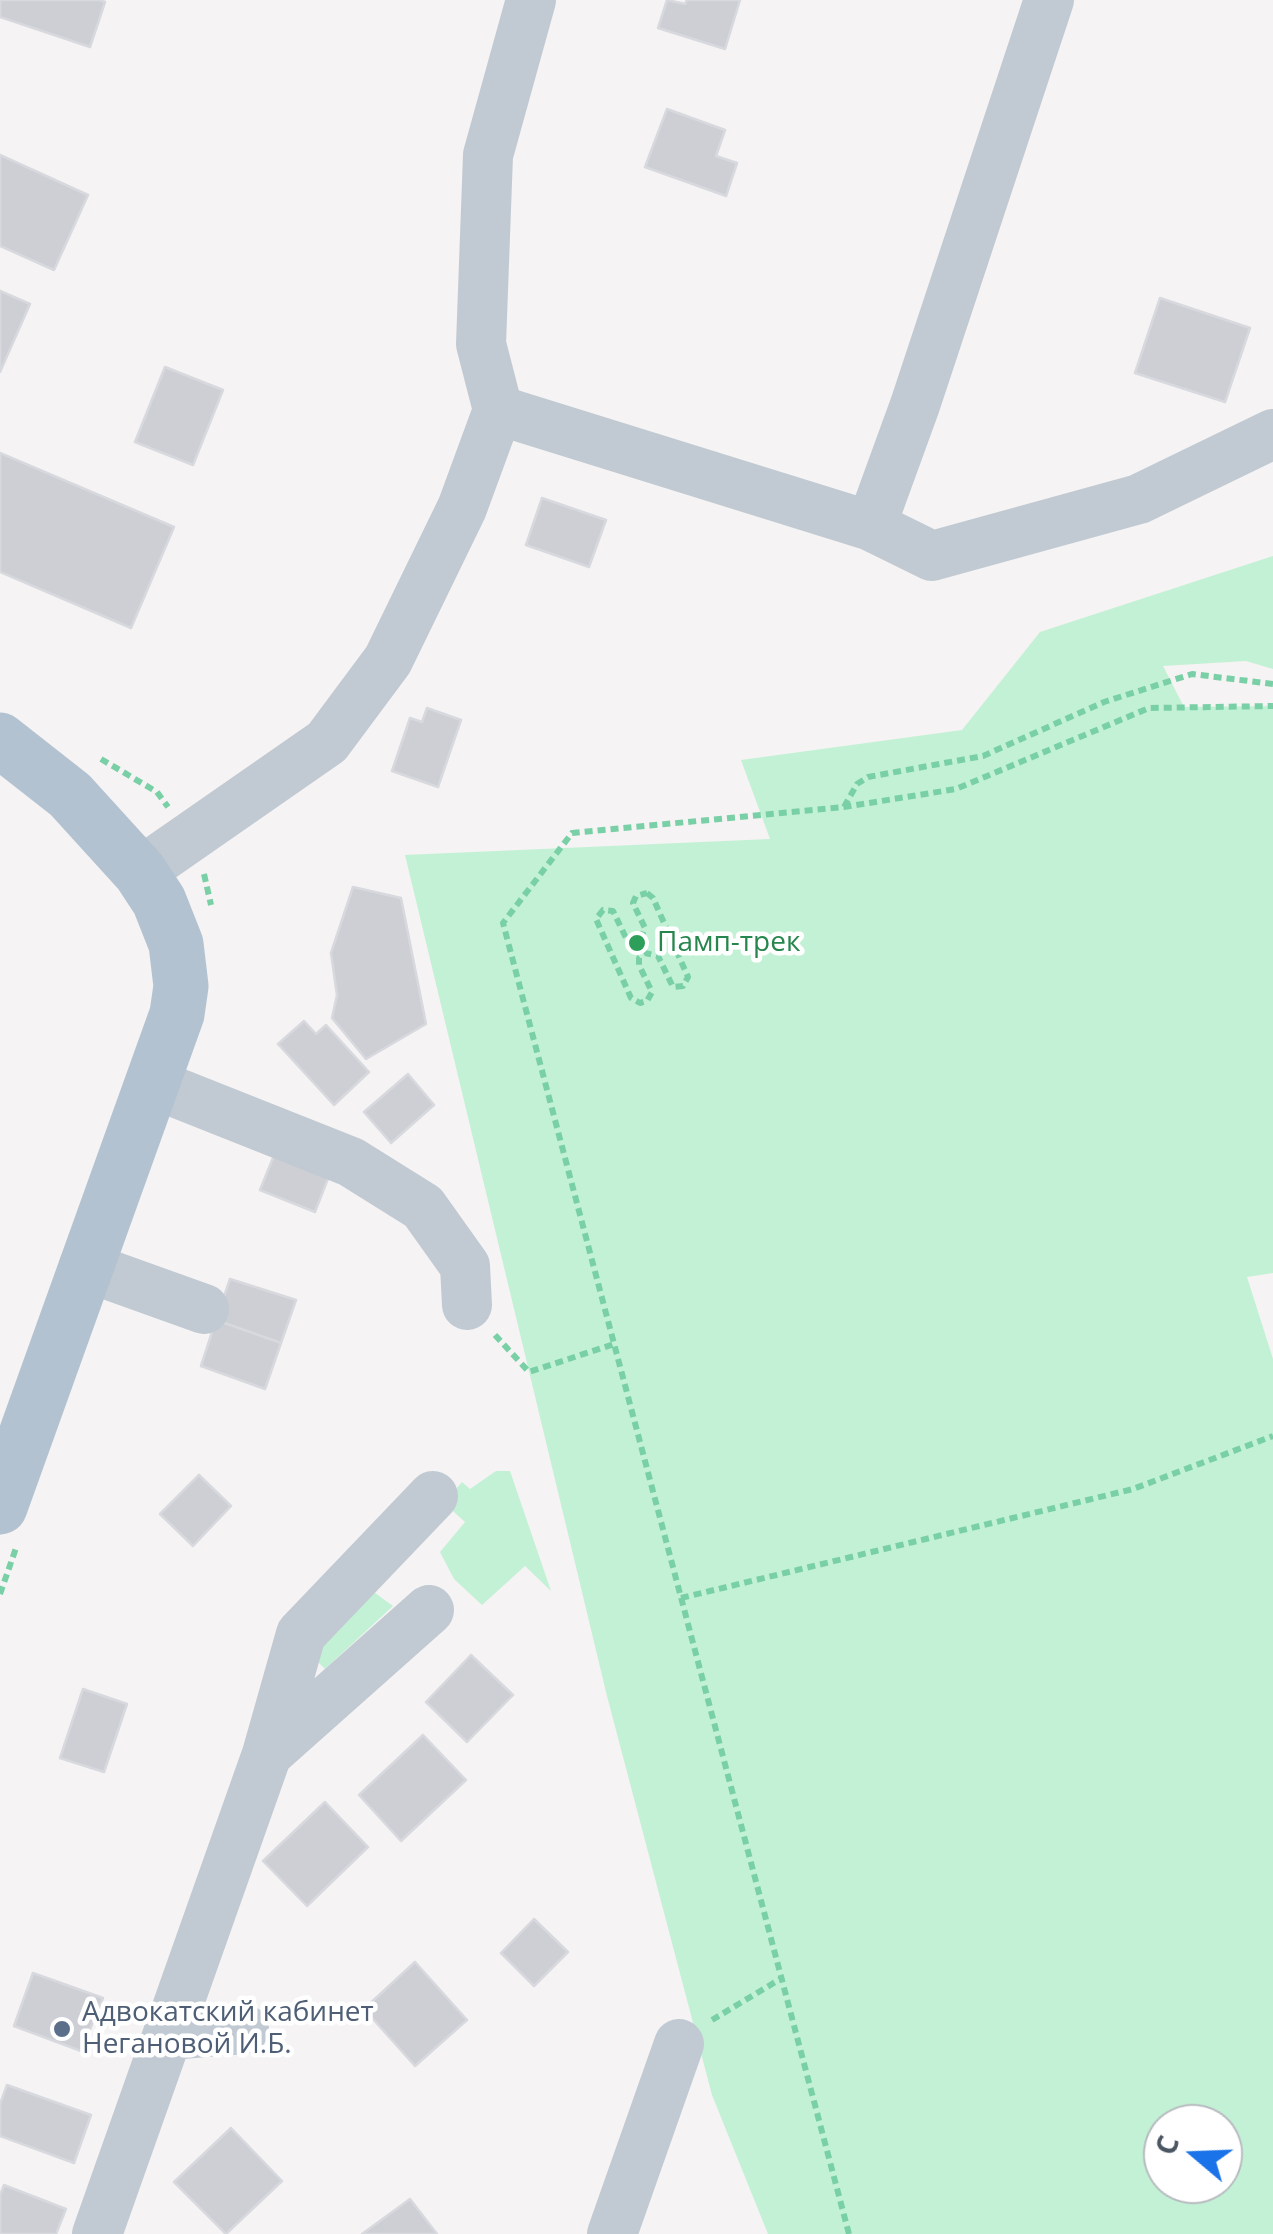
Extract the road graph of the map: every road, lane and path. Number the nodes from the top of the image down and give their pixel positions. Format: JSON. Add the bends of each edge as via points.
{"nodes":[{"id":1,"x":530,"y":0,"type":"edge"},
{"id":2,"x":1049,"y":0,"type":"edge"},
{"id":3,"x":498,"y":410,"type":"junction"},
{"id":4,"x":1273,"y":434,"type":"edge"},
{"id":5,"x":871,"y":526,"type":"junction"},
{"id":6,"x":1273,"y":684,"type":"edge"},
{"id":7,"x":1273,"y":706,"type":"edge"},
{"id":8,"x":0,"y":740,"type":"edge"},
{"id":9,"x":844,"y":807,"type":"junction"},
{"id":10,"x":140,"y":872,"type":"junction"},
{"id":11,"x":630,"y":994,"type":"joint"},
{"id":12,"x":152,"y":1083,"type":"junction"},
{"id":13,"x":84,"y":1266,"type":"junction"},
{"id":14,"x":467,"y":1304,"type":"joint"},
{"id":15,"x":204,"y":1309,"type":"dead end"},
{"id":16,"x":614,"y":1344,"type":"junction"},
{"id":17,"x":1273,"y":1436,"type":"edge"},
{"id":18,"x":2,"y":1494,"type":"edge"},
{"id":19,"x":433,"y":1496,"type":"dead end"},
{"id":20,"x":681,"y":1598,"type":"junction"},
{"id":21,"x":429,"y":1610,"type":"dead end"},
{"id":22,"x":268,"y":1754,"type":"junction"},
{"id":23,"x":782,"y":1978,"type":"junction"},
{"id":24,"x":244,"y":2029,"type":"dead end"},
{"id":25,"x":169,"y":2035,"type":"junction"},
{"id":26,"x":678,"y":2044,"type":"joint"},
{"id":27,"x":97,"y":2234,"type":"edge"},
{"id":28,"x":612,"y":2234,"type":"edge"},
{"id":29,"x":849,"y":2234,"type":"edge"}],
"edges":[{"from":1,"to":3,"type":"street","via":[[488,155],[480,344]]},
{"from":2,"to":5,"type":"street"},
{"from":3,"to":5,"type":"street"},
{"from":3,"to":10,"type":"street","via":[[462,508],[388,660],[327,742]]},
{"from":4,"to":5,"type":"street","via":[[1140,499],[932,556]]},
{"from":6,"to":9,"type":"path","via":[[1192,674],[1104,702],[983,756],[868,777]]},
{"from":7,"to":9,"type":"path","via":[[1149,708],[956,789]]},
{"from":8,"to":10,"type":"main road","via":[[70,795]]},
{"from":9,"to":16,"type":"path","via":[[572,833],[504,924]]},
{"from":10,"to":12,"type":"main road","via":[[176,944],[180,986]]},
{"from":11,"to":11,"type":"path","via":[[640,1003],[651,996],[638,965],[645,953],[658,956],[673,986],[686,984],[688,973],[650,895],[640,894],[633,903],[645,928],[640,941],[627,940],[610,909],[599,912],[598,926]]},
{"from":12,"to":13,"type":"main road"},
{"from":12,"to":14,"type":"street","via":[[351,1162],[423,1207],[465,1266]]},
{"from":13,"to":15,"type":"street"},
{"from":13,"to":18,"type":"main road"},
{"from":14,"to":16,"type":"path","via":[[529,1372]]},
{"from":16,"to":20,"type":"path"},
{"from":17,"to":20,"type":"path","via":[[1133,1489]]},
{"from":19,"to":22,"type":"street","via":[[301,1634]]},
{"from":20,"to":23,"type":"path"},
{"from":21,"to":22,"type":"street"},
{"from":22,"to":25,"type":"street"},
{"from":23,"to":26,"type":"path"},
{"from":23,"to":29,"type":"path"},
{"from":24,"to":25,"type":"street"},
{"from":25,"to":27,"type":"street"},
{"from":26,"to":28,"type":"street"}]}
